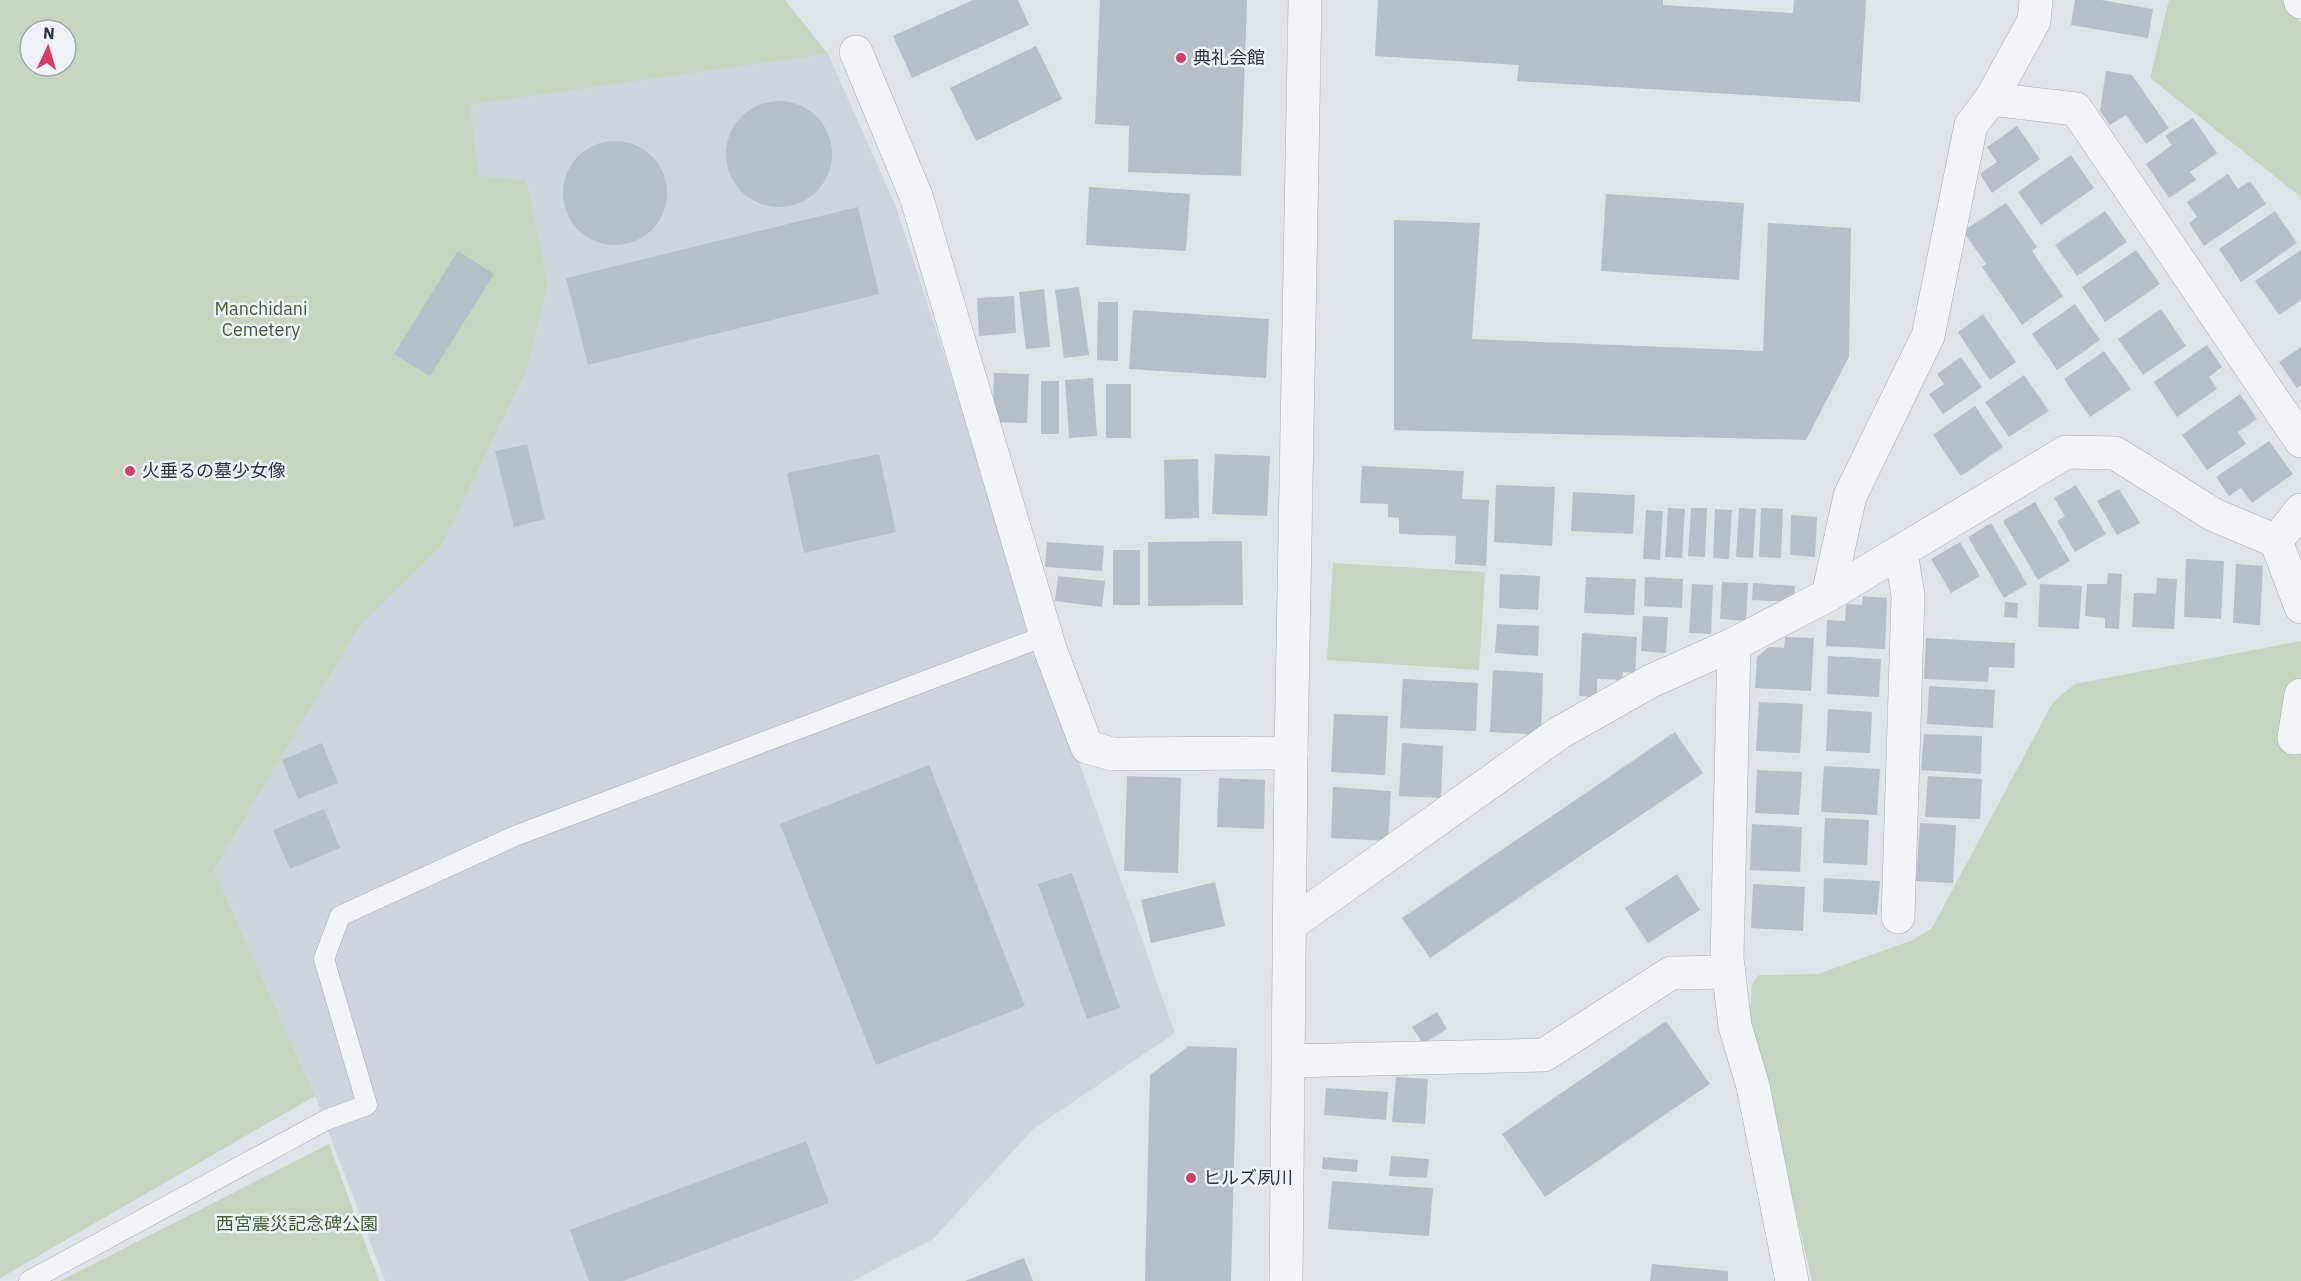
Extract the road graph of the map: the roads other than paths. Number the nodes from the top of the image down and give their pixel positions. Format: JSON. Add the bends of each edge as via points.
{"nodes":[{"id":1,"x":1305,"y":0,"type":"edge"},
{"id":2,"x":2036,"y":0,"type":"edge"},
{"id":3,"x":856,"y":52,"type":"dead end"},
{"id":4,"x":1991,"y":99,"type":"junction"},
{"id":5,"x":2301,"y":441,"type":"edge"},
{"id":6,"x":2301,"y":510,"type":"edge"},
{"id":7,"x":2276,"y":541,"type":"junction"},
{"id":8,"x":1901,"y":552,"type":"junction"},
{"id":9,"x":1828,"y":595,"type":"junction"},
{"id":10,"x":2301,"y":607,"type":"edge"},
{"id":11,"x":1047,"y":635,"type":"junction"},
{"id":12,"x":1734,"y":644,"type":"junction"},
{"id":13,"x":2301,"y":695,"type":"edge"},
{"id":14,"x":2294,"y":738,"type":"dead end"},
{"id":15,"x":1291,"y":753,"type":"junction"},
{"id":16,"x":1898,"y":917,"type":"dead end"},
{"id":17,"x":1291,"y":924,"type":"junction"},
{"id":18,"x":1729,"y":972,"type":"junction"},
{"id":19,"x":1289,"y":1061,"type":"junction"},
{"id":20,"x":28,"y":1281,"type":"edge"},
{"id":21,"x":1286,"y":1281,"type":"edge"},
{"id":22,"x":1792,"y":1281,"type":"edge"}],
"edges":[{"from":1,"to":15,"type":"street"},
{"from":2,"to":4,"type":"street","via":[[2034,21]]},
{"from":3,"to":11,"type":"street","via":[[916,196]]},
{"from":4,"to":5,"type":"street","via":[[2076,109]]},
{"from":4,"to":9,"type":"street","via":[[1971,125],[1928,336],[1850,496]]},
{"from":6,"to":7,"type":"street"},
{"from":7,"to":8,"type":"street","via":[[2214,515],[2115,453],[2066,452]]},
{"from":7,"to":10,"type":"street"},
{"from":8,"to":9,"type":"street"},
{"from":8,"to":16,"type":"street","via":[[1908,596]]},
{"from":9,"to":12,"type":"street"},
{"from":11,"to":15,"type":"street","via":[[1087,747],[1112,754]]},
{"from":11,"to":20,"type":"lane","via":[[515,836],[340,916],[324,959],[367,1105],[326,1120]]},
{"from":12,"to":17,"type":"street","via":[[1651,681],[1559,733]]},
{"from":12,"to":18,"type":"street"},
{"from":13,"to":14,"type":"street"},
{"from":15,"to":17,"type":"street"},
{"from":17,"to":19,"type":"street"},
{"from":18,"to":19,"type":"street","via":[[1671,973],[1544,1055]]},
{"from":18,"to":22,"type":"street","via":[[1735,1026],[1753,1086]]},
{"from":19,"to":21,"type":"street"}]}
